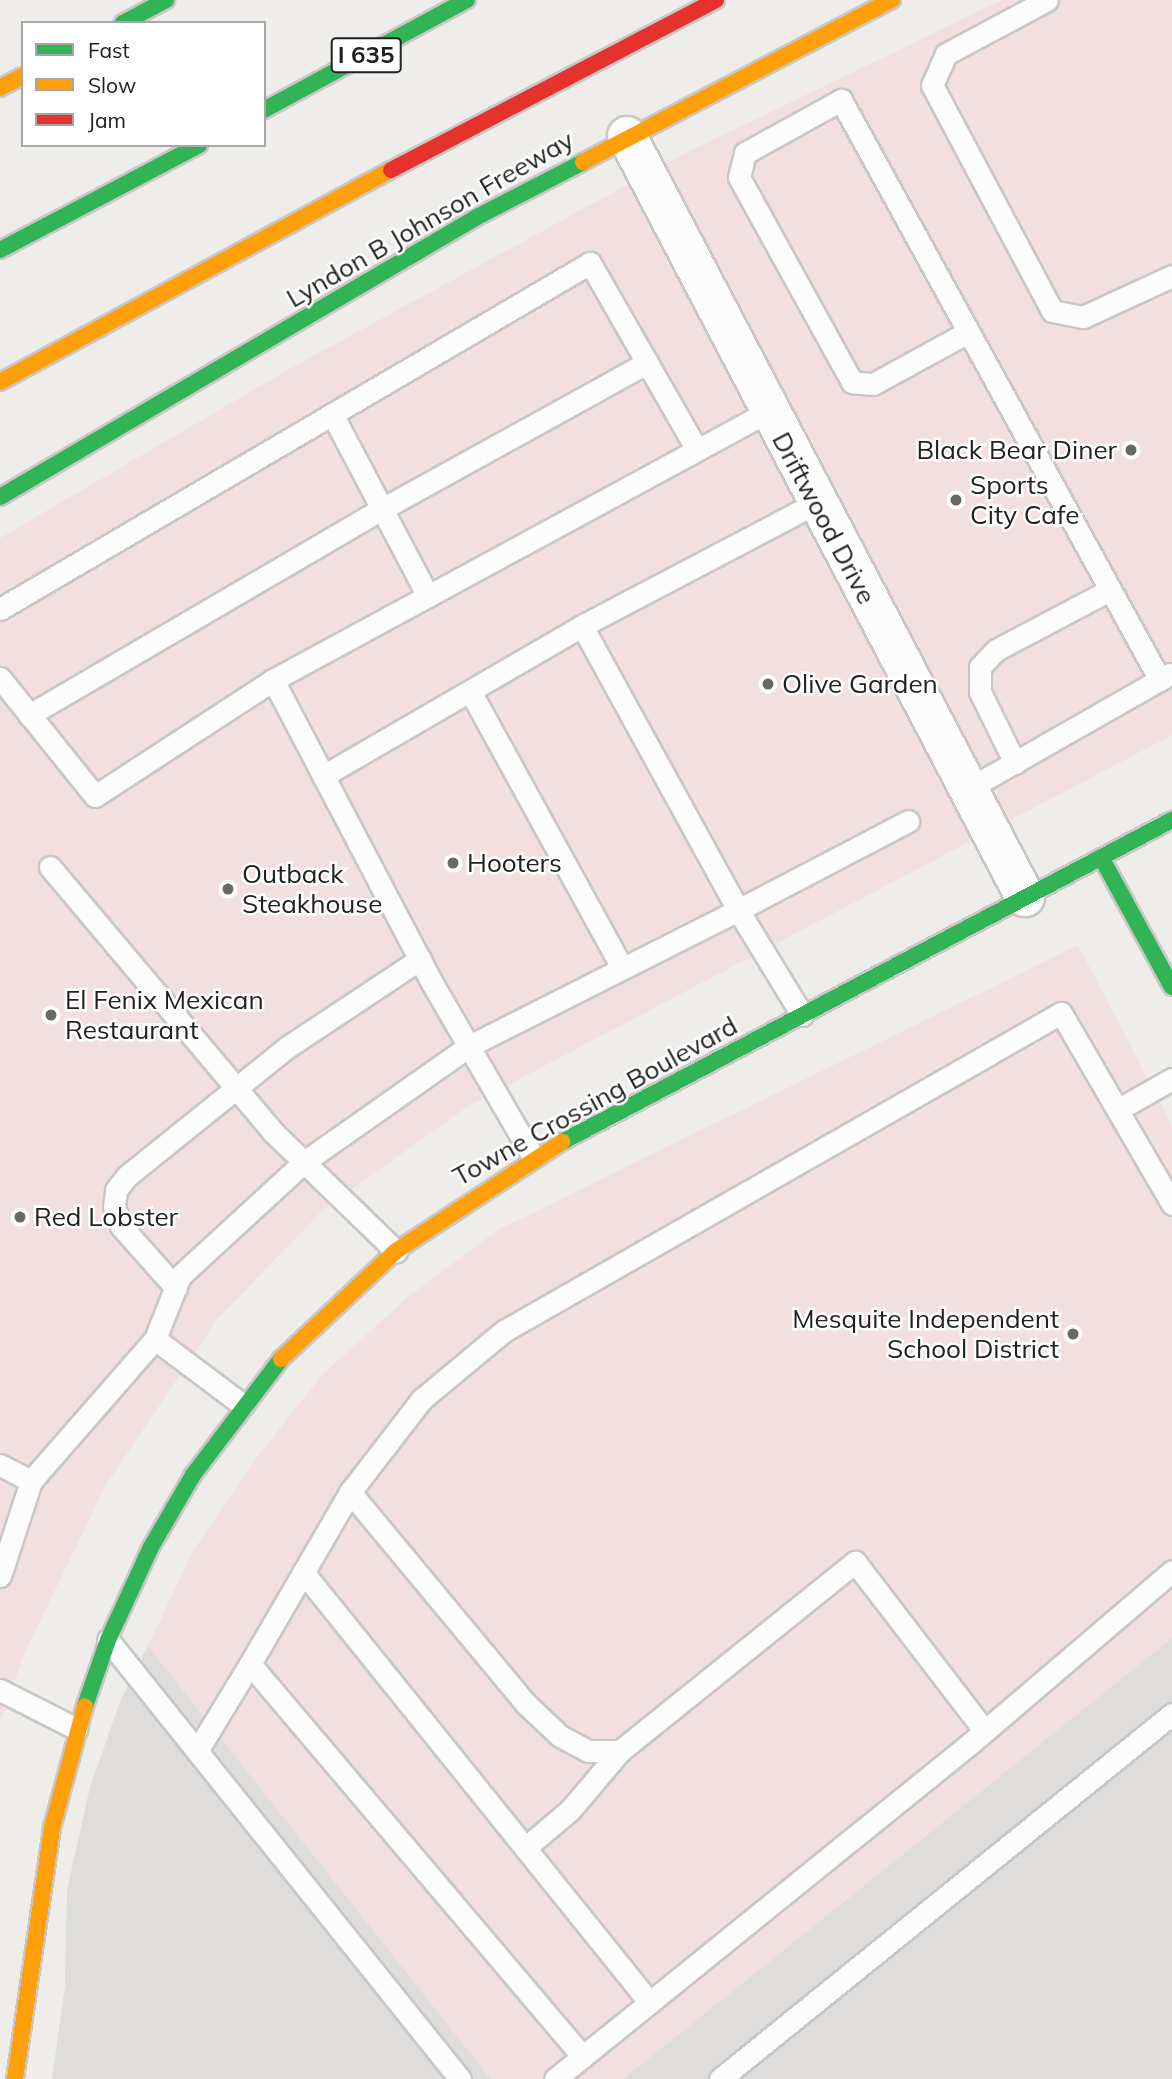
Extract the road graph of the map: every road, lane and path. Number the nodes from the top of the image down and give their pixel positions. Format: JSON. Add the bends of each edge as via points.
{"nodes":[{"id":1,"x":166,"y":0,"type":"edge"},
{"id":2,"x":467,"y":0,"type":"edge"},
{"id":3,"x":716,"y":0,"type":"edge"},
{"id":4,"x":892,"y":0,"type":"edge"},
{"id":5,"x":1047,"y":0,"type":"edge"},
{"id":6,"x":127,"y":21,"type":"edge"},
{"id":7,"x":21,"y":77,"type":"edge"},
{"id":8,"x":0,"y":88,"type":"edge"},
{"id":9,"x":266,"y":109,"type":"edge"},
{"id":10,"x":627,"y":136,"type":"junction"},
{"id":11,"x":195,"y":147,"type":"edge"},
{"id":12,"x":0,"y":250,"type":"edge"},
{"id":13,"x":1172,"y":276,"type":"edge"},
{"id":14,"x":968,"y":332,"type":"junction"},
{"id":15,"x":647,"y":363,"type":"junction"},
{"id":16,"x":0,"y":382,"type":"edge"},
{"id":17,"x":769,"y":411,"type":"junction"},
{"id":18,"x":332,"y":414,"type":"junction"},
{"id":19,"x":697,"y":450,"type":"junction"},
{"id":20,"x":0,"y":497,"type":"edge"},
{"id":21,"x":816,"y":503,"type":"junction"},
{"id":22,"x":382,"y":509,"type":"junction"},
{"id":23,"x":1110,"y":590,"type":"junction"},
{"id":24,"x":428,"y":596,"type":"junction"},
{"id":25,"x":0,"y":609,"type":"edge"},
{"id":26,"x":582,"y":626,"type":"junction"},
{"id":27,"x":1166,"y":677,"type":"edge"},
{"id":28,"x":0,"y":678,"type":"edge"},
{"id":29,"x":273,"y":680,"type":"junction"},
{"id":30,"x":470,"y":691,"type":"junction"},
{"id":31,"x":29,"y":715,"type":"junction"},
{"id":32,"x":1015,"y":763,"type":"junction"},
{"id":33,"x":323,"y":776,"type":"junction"},
{"id":34,"x":968,"y":789,"type":"junction"},
{"id":35,"x":1172,"y":820,"type":"edge"},
{"id":36,"x":908,"y":821,"type":"dead end"},
{"id":37,"x":1101,"y":857,"type":"junction"},
{"id":38,"x":50,"y":867,"type":"dead end"},
{"id":39,"x":1025,"y":897,"type":"junction"},
{"id":40,"x":738,"y":910,"type":"junction"},
{"id":41,"x":420,"y":959,"type":"junction"},
{"id":42,"x":622,"y":968,"type":"junction"},
{"id":43,"x":1172,"y":987,"type":"edge"},
{"id":44,"x":802,"y":1015,"type":"junction"},
{"id":45,"x":469,"y":1046,"type":"junction"},
{"id":46,"x":1172,"y":1079,"type":"edge"},
{"id":47,"x":237,"y":1090,"type":"junction"},
{"id":48,"x":1119,"y":1109,"type":"junction"},
{"id":49,"x":533,"y":1157,"type":"junction"},
{"id":50,"x":304,"y":1162,"type":"junction"},
{"id":51,"x":1172,"y":1203,"type":"edge"},
{"id":52,"x":396,"y":1251,"type":"junction"},
{"id":53,"x":176,"y":1289,"type":"junction"},
{"id":54,"x":155,"y":1339,"type":"junction"},
{"id":55,"x":243,"y":1405,"type":"junction"},
{"id":56,"x":0,"y":1465,"type":"edge"},
{"id":57,"x":31,"y":1481,"type":"junction"},
{"id":58,"x":350,"y":1492,"type":"junction"},
{"id":59,"x":1172,"y":1571,"type":"edge"},
{"id":60,"x":303,"y":1572,"type":"junction"},
{"id":61,"x":0,"y":1576,"type":"edge"},
{"id":62,"x":108,"y":1640,"type":"junction"},
{"id":63,"x":250,"y":1664,"type":"junction"},
{"id":64,"x":0,"y":1690,"type":"edge"},
{"id":65,"x":1172,"y":1714,"type":"edge"},
{"id":66,"x":76,"y":1729,"type":"junction"},
{"id":67,"x":985,"y":1730,"type":"junction"},
{"id":68,"x":197,"y":1751,"type":"junction"},
{"id":69,"x":620,"y":1751,"type":"junction"},
{"id":70,"x":525,"y":1848,"type":"junction"},
{"id":71,"x":650,"y":2003,"type":"junction"},
{"id":72,"x":583,"y":2057,"type":"junction"},
{"id":73,"x":15,"y":2079,"type":"edge"},
{"id":74,"x":460,"y":2079,"type":"edge"},
{"id":75,"x":555,"y":2079,"type":"edge"},
{"id":76,"x":720,"y":2079,"type":"edge"}],
"edges":[{"from":1,"to":6,"type":"main road"},
{"from":2,"to":9,"type":"main road","number":"I 635"},
{"from":3,"to":16,"type":"main road","via":[[228,255]]},
{"from":4,"to":10,"type":"main road","name":"Lyndon B Johnson Freeway"},
{"from":5,"to":13,"type":"lane","via":[[946,54],[932,85],[1052,311],[1083,317]]},
{"from":7,"to":8,"type":"main road"},
{"from":10,"to":17,"type":"street","name":"Driftwood Drive"},
{"from":10,"to":20,"type":"main road","name":"Lyndon B Johnson Freeway","via":[[477,217]]},
{"from":11,"to":12,"type":"main road"},
{"from":14,"to":14,"type":"lane","via":[[841,100],[745,153],[739,177],[852,382],[873,384]]},
{"from":14,"to":23,"type":"lane"},
{"from":15,"to":18,"type":"lane","via":[[590,263]]},
{"from":15,"to":19,"type":"lane"},
{"from":15,"to":22,"type":"lane"},
{"from":17,"to":19,"type":"lane"},
{"from":17,"to":21,"type":"street","name":"Driftwood Drive"},
{"from":18,"to":22,"type":"lane"},
{"from":18,"to":25,"type":"lane"},
{"from":19,"to":24,"type":"lane"},
{"from":21,"to":26,"type":"lane"},
{"from":21,"to":34,"type":"street","name":"Driftwood Drive"},
{"from":22,"to":24,"type":"lane"},
{"from":22,"to":31,"type":"lane"},
{"from":23,"to":27,"type":"lane"},
{"from":23,"to":32,"type":"lane","via":[[996,650],[980,667],[980,692]]},
{"from":24,"to":29,"type":"lane"},
{"from":26,"to":30,"type":"lane"},
{"from":26,"to":40,"type":"lane"},
{"from":27,"to":32,"type":"lane"},
{"from":28,"to":31,"type":"lane"},
{"from":29,"to":31,"type":"lane","via":[[95,796]]},
{"from":29,"to":33,"type":"lane"},
{"from":30,"to":33,"type":"lane"},
{"from":30,"to":42,"type":"lane"},
{"from":32,"to":34,"type":"lane"},
{"from":33,"to":41,"type":"lane"},
{"from":34,"to":39,"type":"street","name":"Driftwood Drive"},
{"from":35,"to":37,"type":"main road","name":"Towne Crossing Boulevard"},
{"from":36,"to":40,"type":"lane"},
{"from":37,"to":39,"type":"main road","name":"Towne Crossing Boulevard"},
{"from":37,"to":43,"type":"main road"},
{"from":38,"to":47,"type":"lane"},
{"from":39,"to":44,"type":"main road","name":"Towne Crossing Boulevard"},
{"from":40,"to":42,"type":"lane"},
{"from":40,"to":44,"type":"lane"},
{"from":41,"to":45,"type":"lane"},
{"from":41,"to":47,"type":"lane","via":[[286,1048]]},
{"from":42,"to":45,"type":"lane"},
{"from":44,"to":49,"type":"main road","name":"Towne Crossing Boulevard"},
{"from":45,"to":49,"type":"lane"},
{"from":45,"to":50,"type":"lane"},
{"from":46,"to":48,"type":"lane"},
{"from":47,"to":50,"type":"lane"},
{"from":47,"to":53,"type":"lane","via":[[127,1176],[116,1191],[114,1207],[121,1226]]},
{"from":48,"to":51,"type":"lane"},
{"from":48,"to":58,"type":"lane","via":[[1060,1013],[504,1331],[422,1399]]},
{"from":49,"to":52,"type":"main road","name":"Towne Crossing Boulevard"},
{"from":50,"to":52,"type":"lane"},
{"from":50,"to":53,"type":"lane","via":[[180,1276]]},
{"from":52,"to":55,"type":"main road","name":"Towne Crossing Boulevard","via":[[334,1304]]},
{"from":53,"to":54,"type":"lane"},
{"from":54,"to":55,"type":"lane"},
{"from":54,"to":57,"type":"lane"},
{"from":55,"to":62,"type":"main road","name":"Towne Crossing Boulevard","via":[[193,1475],[151,1547]]},
{"from":56,"to":57,"type":"lane"},
{"from":57,"to":61,"type":"lane"},
{"from":58,"to":60,"type":"lane"},
{"from":58,"to":69,"type":"lane","via":[[525,1703],[560,1736],[588,1751]]},
{"from":59,"to":67,"type":"lane"},
{"from":60,"to":63,"type":"lane"},
{"from":60,"to":70,"type":"lane"},
{"from":62,"to":66,"type":"main road","name":"Towne Crossing Boulevard"},
{"from":62,"to":68,"type":"lane"},
{"from":63,"to":68,"type":"lane"},
{"from":63,"to":72,"type":"lane"},
{"from":64,"to":66,"type":"lane"},
{"from":65,"to":76,"type":"lane"},
{"from":66,"to":73,"type":"main road","name":"Towne Crossing Boulevard","via":[[52,1828]]},
{"from":67,"to":69,"type":"lane","via":[[855,1562]]},
{"from":67,"to":71,"type":"lane"},
{"from":68,"to":74,"type":"lane"},
{"from":69,"to":70,"type":"lane","via":[[570,1810]]},
{"from":70,"to":71,"type":"lane"},
{"from":71,"to":72,"type":"lane"},
{"from":72,"to":75,"type":"lane"}]}
